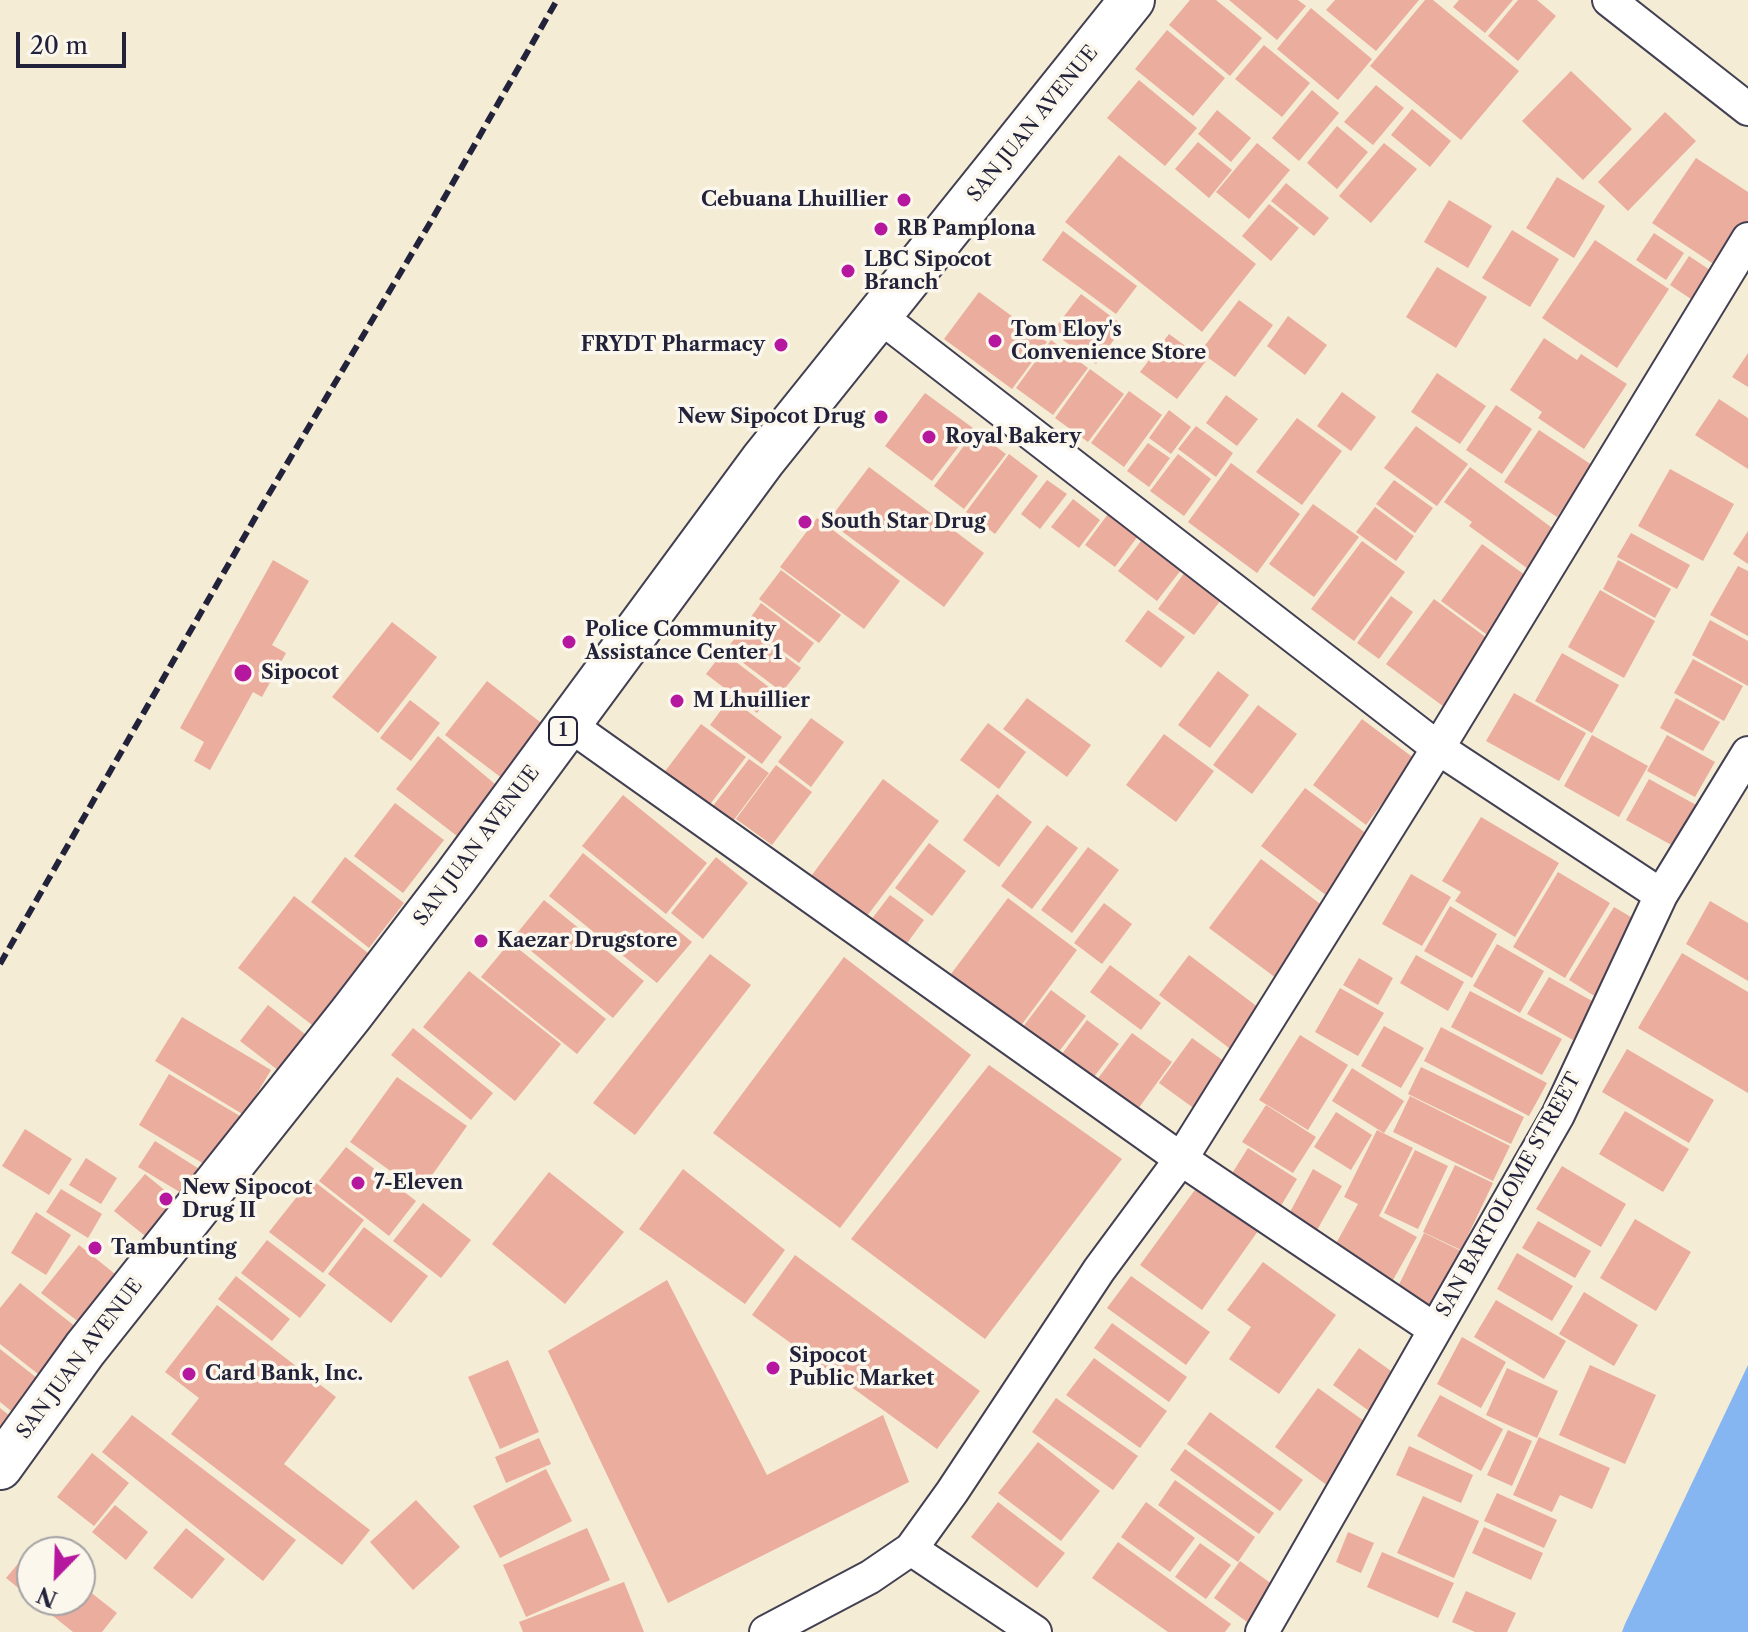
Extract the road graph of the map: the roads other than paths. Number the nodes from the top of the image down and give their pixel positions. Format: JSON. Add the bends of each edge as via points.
{"nodes":[{"id":1,"x":1132,"y":0,"type":"edge"},
{"id":2,"x":1609,"y":0,"type":"edge"},
{"id":3,"x":1748,"y":109,"type":"edge"},
{"id":4,"x":1748,"y":239,"type":"edge"},
{"id":5,"x":878,"y":315,"type":"junction"},
{"id":6,"x":568,"y":724,"type":"junction"},
{"id":7,"x":1438,"y":748,"type":"junction"},
{"id":8,"x":1748,"y":753,"type":"edge"},
{"id":9,"x":1661,"y":895,"type":"junction"},
{"id":10,"x":1181,"y":1159,"type":"junction"},
{"id":11,"x":1434,"y":1329,"type":"junction"},
{"id":12,"x":0,"y":1467,"type":"edge"},
{"id":13,"x":911,"y":1549,"type":"junction"},
{"id":14,"x":766,"y":1632,"type":"edge"},
{"id":15,"x":1035,"y":1632,"type":"edge"},
{"id":16,"x":1262,"y":1632,"type":"edge"}],
"edges":[{"from":1,"to":5,"type":"highway","name":"SAN JUAN AVENUE","number":"1"},
{"from":2,"to":3,"type":"street"},
{"from":4,"to":7,"type":"street"},
{"from":5,"to":6,"type":"highway","name":"SAN JUAN AVENUE","number":"1","via":[[763,460]]},
{"from":5,"to":7,"type":"street"},
{"from":6,"to":10,"type":"street"},
{"from":6,"to":12,"type":"highway","name":"SAN JUAN AVENUE","number":"1","via":[[351,1014],[85,1349]]},
{"from":7,"to":9,"type":"street"},
{"from":7,"to":10,"type":"street"},
{"from":8,"to":9,"type":"street","name":"SAN BARTOLOME STREET"},
{"from":9,"to":11,"type":"street","name":"SAN BARTOLOME STREET","via":[[1558,1115]]},
{"from":10,"to":11,"type":"street"},
{"from":10,"to":13,"type":"street","via":[[1099,1270]]},
{"from":11,"to":16,"type":"street","name":"SAN BARTOLOME STREET"},
{"from":13,"to":14,"type":"street"},
{"from":13,"to":15,"type":"street"}]}
